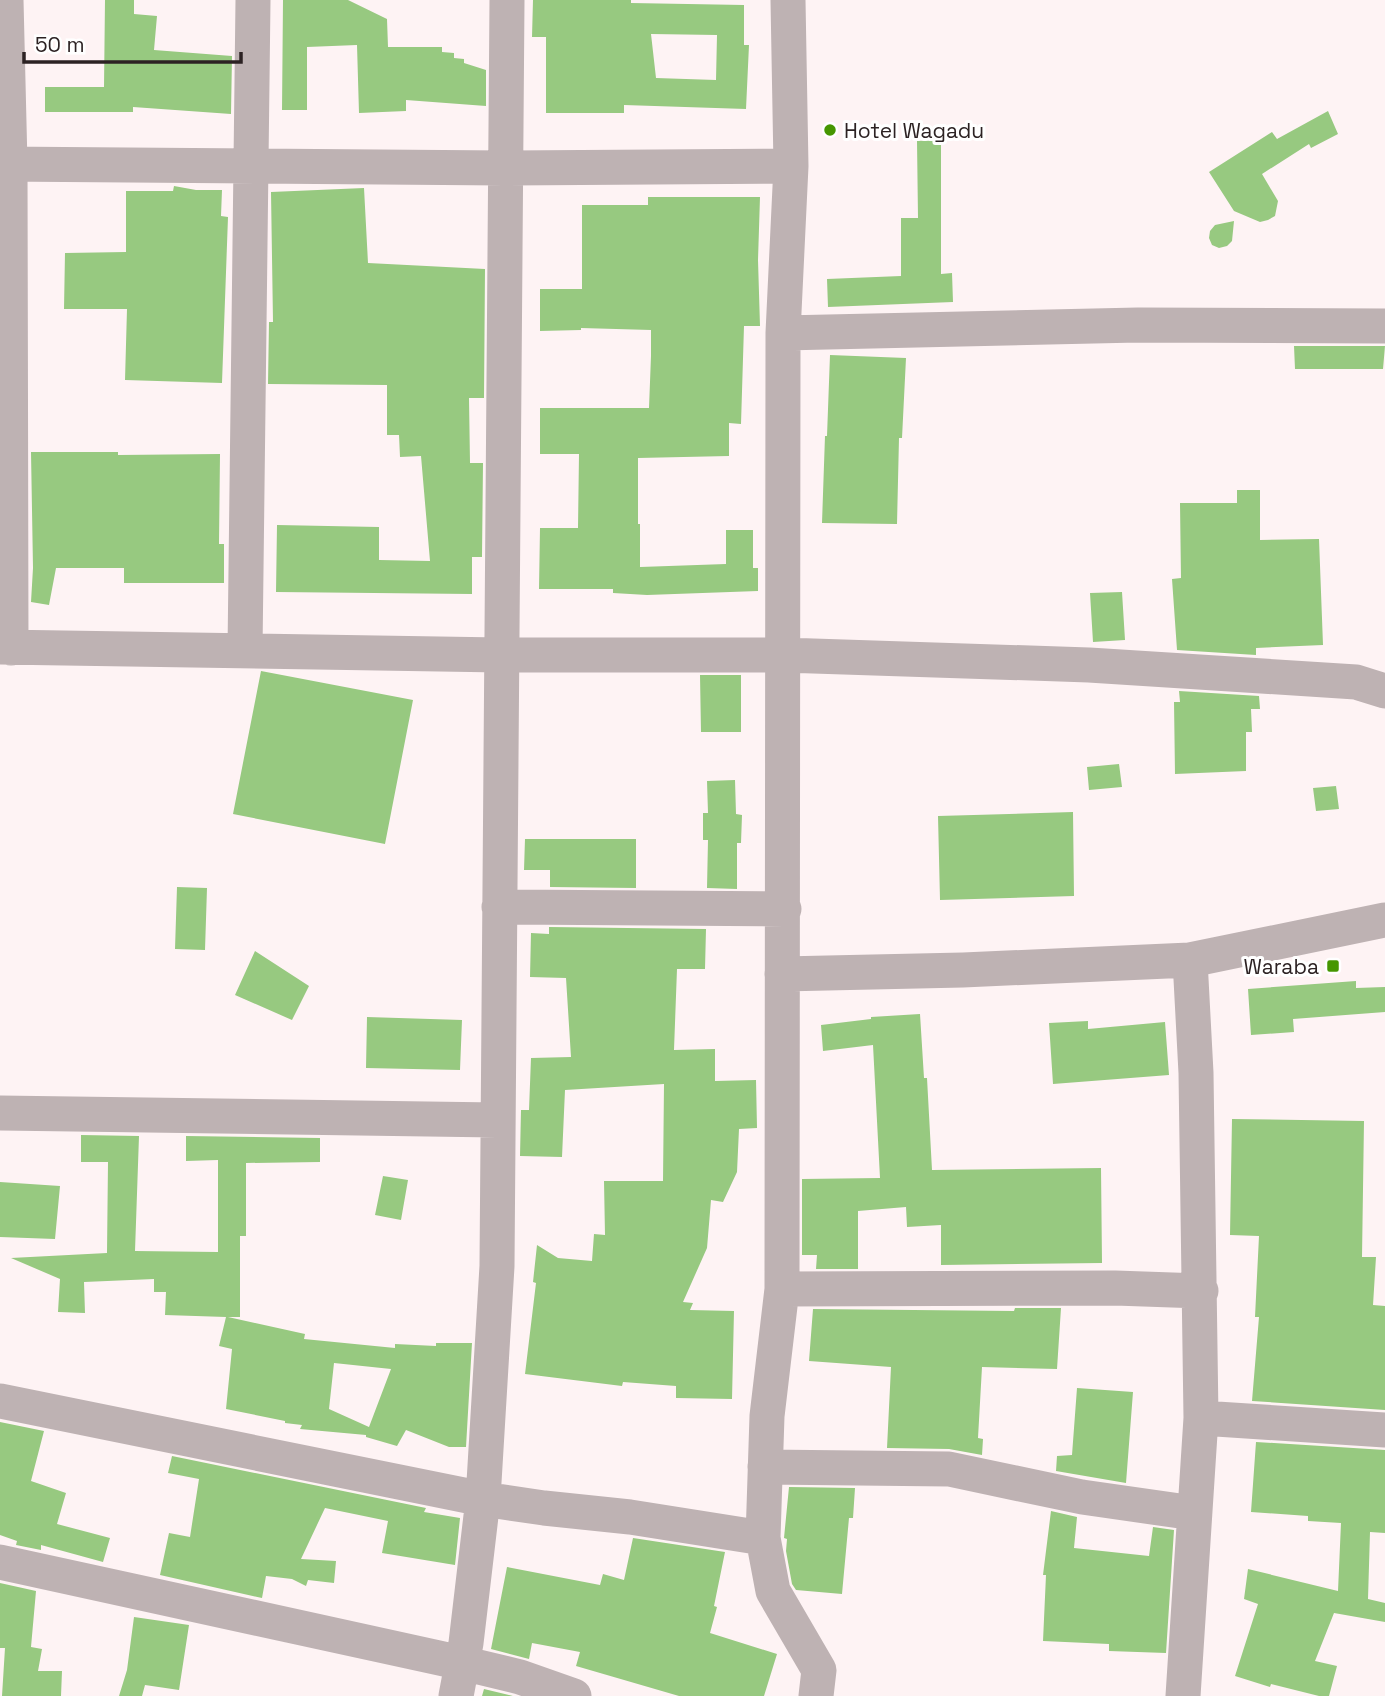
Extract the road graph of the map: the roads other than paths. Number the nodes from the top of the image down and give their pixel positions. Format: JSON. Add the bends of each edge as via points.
{"nodes":[{"id":1,"x":6,"y":0,"type":"edge"},
{"id":2,"x":253,"y":0,"type":"edge"},
{"id":3,"x":507,"y":0,"type":"edge"},
{"id":4,"x":788,"y":0,"type":"edge"},
{"id":5,"x":5,"y":164,"type":"edge"},
{"id":6,"x":252,"y":165,"type":"junction"},
{"id":7,"x":791,"y":166,"type":"junction"},
{"id":8,"x":505,"y":168,"type":"junction"},
{"id":9,"x":1385,"y":326,"type":"edge"},
{"id":10,"x":783,"y":333,"type":"junction"},
{"id":11,"x":5,"y":372,"type":"edge"},
{"id":12,"x":6,"y":648,"type":"edge"},
{"id":13,"x":245,"y":651,"type":"junction"},
{"id":14,"x":501,"y":655,"type":"junction"},
{"id":15,"x":783,"y":655,"type":"junction"},
{"id":16,"x":1385,"y":691,"type":"edge"},
{"id":17,"x":499,"y":907,"type":"junction"},
{"id":18,"x":784,"y":909,"type":"junction"},
{"id":19,"x":1385,"y":920,"type":"edge"},
{"id":20,"x":1190,"y":960,"type":"junction"},
{"id":21,"x":782,"y":974,"type":"junction"},
{"id":22,"x":0,"y":1113,"type":"edge"},
{"id":23,"x":497,"y":1120,"type":"junction"},
{"id":24,"x":782,"y":1289,"type":"junction"},
{"id":25,"x":1201,"y":1292,"type":"junction"},
{"id":26,"x":0,"y":1401,"type":"edge"},
{"id":27,"x":1201,"y":1418,"type":"junction"},
{"id":28,"x":1385,"y":1430,"type":"edge"},
{"id":29,"x":765,"y":1467,"type":"junction"},
{"id":30,"x":483,"y":1499,"type":"junction"},
{"id":31,"x":1194,"y":1513,"type":"junction"},
{"id":32,"x":763,"y":1538,"type":"junction"},
{"id":33,"x":0,"y":1562,"type":"edge"},
{"id":34,"x":459,"y":1679,"type":"edge"},
{"id":35,"x":574,"y":1696,"type":"edge"},
{"id":36,"x":816,"y":1696,"type":"edge"},
{"id":37,"x":1184,"y":1696,"type":"edge"}],
"edges":[{"from":1,"to":5,"type":"street"},
{"from":2,"to":6,"type":"street"},
{"from":3,"to":8,"type":"street"},
{"from":4,"to":7,"type":"street"},
{"from":5,"to":6,"type":"street"},
{"from":5,"to":11,"type":"street"},
{"from":6,"to":8,"type":"street"},
{"from":6,"to":13,"type":"street"},
{"from":7,"to":8,"type":"street"},
{"from":7,"to":10,"type":"street"},
{"from":8,"to":14,"type":"street"},
{"from":9,"to":10,"type":"street","via":[[1138,325]]},
{"from":10,"to":15,"type":"street"},
{"from":11,"to":12,"type":"street"},
{"from":12,"to":13,"type":"street"},
{"from":13,"to":14,"type":"street"},
{"from":14,"to":15,"type":"street"},
{"from":14,"to":17,"type":"street"},
{"from":15,"to":16,"type":"street","via":[[1089,665],[1356,682]]},
{"from":15,"to":18,"type":"street"},
{"from":17,"to":18,"type":"street"},
{"from":17,"to":23,"type":"street"},
{"from":18,"to":21,"type":"street"},
{"from":19,"to":20,"type":"street"},
{"from":20,"to":21,"type":"street"},
{"from":20,"to":25,"type":"street"},
{"from":21,"to":24,"type":"street"},
{"from":22,"to":23,"type":"street"},
{"from":23,"to":30,"type":"street","via":[[497,1266]]},
{"from":24,"to":25,"type":"street"},
{"from":24,"to":29,"type":"street"},
{"from":25,"to":27,"type":"street"},
{"from":26,"to":30,"type":"street"},
{"from":27,"to":28,"type":"street"},
{"from":27,"to":31,"type":"street"},
{"from":29,"to":31,"type":"street","via":[[949,1469],[1082,1497]]},
{"from":29,"to":32,"type":"street"},
{"from":30,"to":32,"type":"street"},
{"from":30,"to":34,"type":"street"},
{"from":31,"to":37,"type":"street"},
{"from":32,"to":36,"type":"street","via":[[773,1591],[819,1670]]},
{"from":33,"to":34,"type":"street"},
{"from":34,"to":35,"type":"street","via":[[520,1677]]}]}
